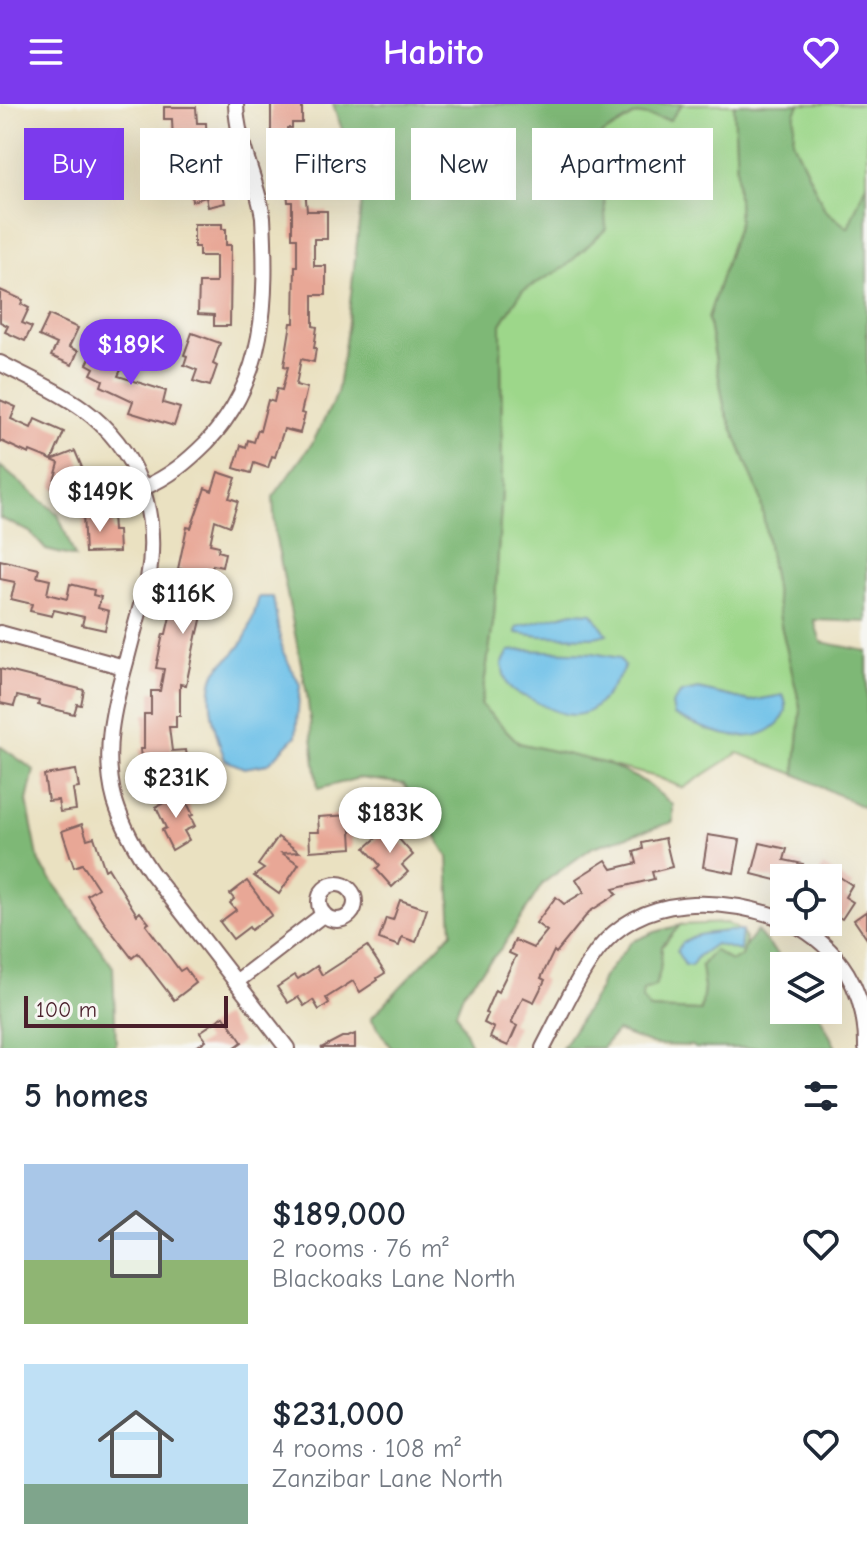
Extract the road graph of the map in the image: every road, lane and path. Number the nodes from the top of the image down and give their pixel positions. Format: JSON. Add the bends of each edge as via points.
{"nodes":[{"id":1,"x":236,"y":104,"type":"edge"},
{"id":2,"x":0,"y":363,"type":"edge"},
{"id":3,"x":143,"y":488,"type":"junction"},
{"id":4,"x":0,"y":633,"type":"edge"},
{"id":5,"x":124,"y":667,"type":"junction"},
{"id":6,"x":324,"y":914,"type":"dead end"},
{"id":7,"x":770,"y":914,"type":"edge"},
{"id":8,"x":814,"y":936,"type":"edge"},
{"id":9,"x":236,"y":982,"type":"junction"},
{"id":10,"x":287,"y":1048,"type":"edge"},
{"id":11,"x":543,"y":1048,"type":"edge"},
{"id":12,"x":866,"y":1048,"type":"edge"}],
"edges":[{"from":1,"to":3,"type":"street","via":[[263,217],[260,340],[230,414],[192,457]]},
{"from":2,"to":3,"type":"street","via":[[63,396],[105,428]]},
{"from":3,"to":5,"type":"street","via":[[152,559]]},
{"from":4,"to":5,"type":"street"},
{"from":5,"to":9,"type":"street","via":[[109,744],[109,768],[123,824],[151,872]]},
{"from":6,"to":9,"type":"street"},
{"from":7,"to":11,"type":"street","via":[[694,903],[631,921],[599,948]]},
{"from":8,"to":12,"type":"street","via":[[831,950],[855,988]]},
{"from":9,"to":10,"type":"street"}]}
